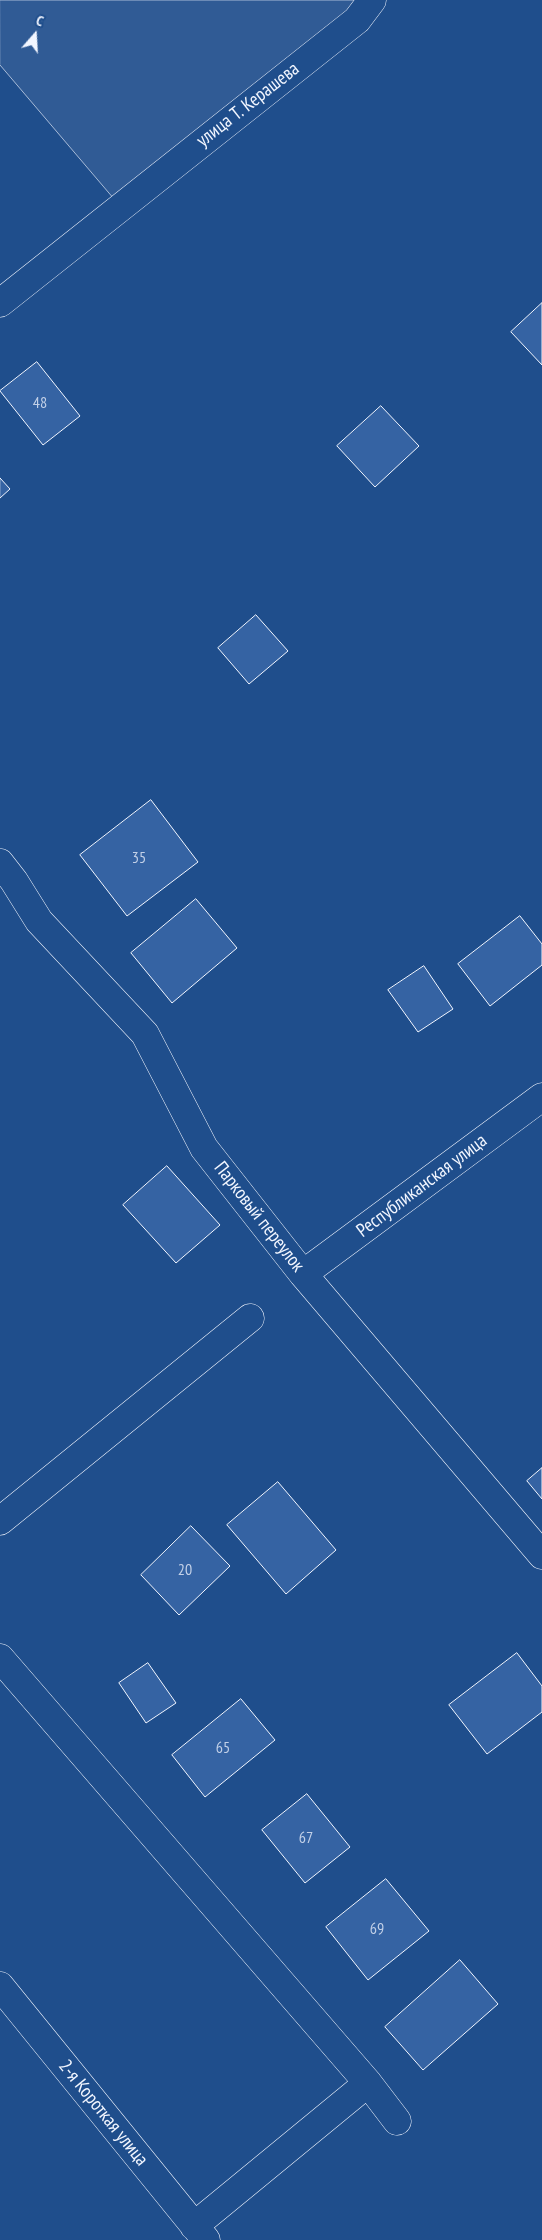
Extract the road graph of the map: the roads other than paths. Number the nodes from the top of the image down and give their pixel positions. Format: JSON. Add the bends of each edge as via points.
{"nodes":[{"id":1,"x":372,"y":0,"type":"edge"},
{"id":2,"x":0,"y":303,"type":"edge"},
{"id":3,"x":0,"y":863,"type":"edge"},
{"id":4,"x":542,"y":1097,"type":"edge"},
{"id":5,"x":303,"y":1274,"type":"junction"},
{"id":6,"x":250,"y":1318,"type":"dead end"},
{"id":7,"x":0,"y":1521,"type":"edge"},
{"id":8,"x":542,"y":1555,"type":"edge"},
{"id":9,"x":0,"y":1658,"type":"edge"},
{"id":10,"x":0,"y":1986,"type":"edge"},
{"id":11,"x":368,"y":2083,"type":"junction"},
{"id":12,"x":397,"y":2120,"type":"dead end"},
{"id":13,"x":200,"y":2233,"type":"edge"}],
"edges":[{"from":1,"to":2,"type":"street","name":"улица Т. Керашева","via":[[357,20]]},
{"from":3,"to":5,"type":"street","name":"Парковый переулок","via":[[40,921],[144,1034],[204,1148]]},
{"from":4,"to":5,"type":"street","name":"Республиканская улица"},
{"from":5,"to":8,"type":"street","name":"Парковый переулок"},
{"from":6,"to":7,"type":"street"},
{"from":9,"to":11,"type":"street"},
{"from":10,"to":13,"type":"street","name":"2-я Короткая улица"},
{"from":11,"to":12,"type":"street"},
{"from":11,"to":13,"type":"street"}]}
